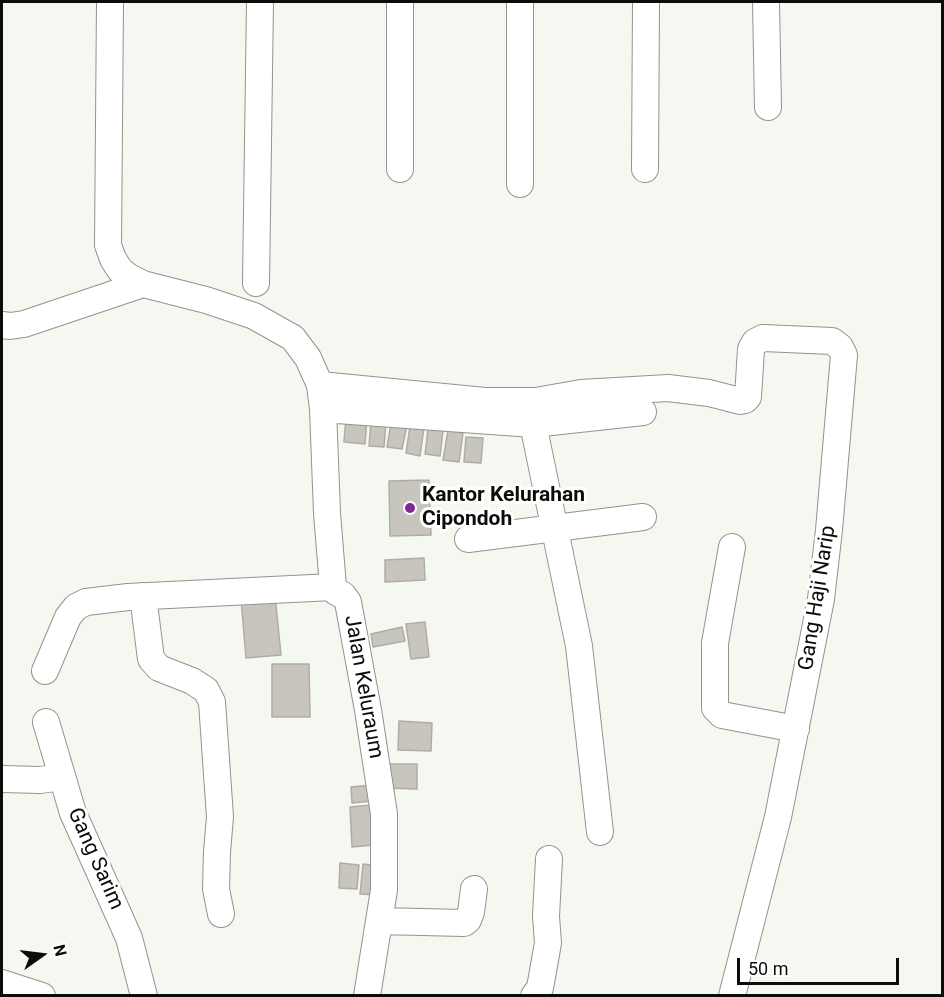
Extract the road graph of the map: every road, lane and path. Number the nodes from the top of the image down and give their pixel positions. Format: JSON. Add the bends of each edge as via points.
{"nodes":[{"id":1,"x":110,"y":2,"type":"edge"},
{"id":2,"x":260,"y":2,"type":"edge"},
{"id":3,"x":400,"y":2,"type":"edge"},
{"id":4,"x":520,"y":2,"type":"edge"},
{"id":5,"x":646,"y":2,"type":"edge"},
{"id":6,"x":766,"y":2,"type":"edge"},
{"id":7,"x":768,"y":107,"type":"dead end"},
{"id":8,"x":400,"y":169,"type":"dead end"},
{"id":9,"x":645,"y":169,"type":"dead end"},
{"id":10,"x":519,"y":184,"type":"dead end"},
{"id":11,"x":256,"y":283,"type":"dead end"},
{"id":12,"x":143,"y":284,"type":"junction"},
{"id":13,"x":2,"y":325,"type":"edge"},
{"id":14,"x":321,"y":397,"type":"junction"},
{"id":15,"x":643,"y":412,"type":"dead end"},
{"id":16,"x":533,"y":424,"type":"junction"},
{"id":17,"x":643,"y":517,"type":"dead end"},
{"id":18,"x":554,"y":528,"type":"junction"},
{"id":19,"x":468,"y":539,"type":"dead end"},
{"id":20,"x":732,"y":547,"type":"dead end"},
{"id":21,"x":333,"y":586,"type":"junction"},
{"id":22,"x":143,"y":596,"type":"junction"},
{"id":23,"x":45,"y":670,"type":"dead end"},
{"id":24,"x":46,"y":722,"type":"dead end"},
{"id":25,"x":796,"y":729,"type":"junction"},
{"id":26,"x":62,"y":777,"type":"junction"},
{"id":27,"x":2,"y":780,"type":"edge"},
{"id":28,"x":600,"y":832,"type":"dead end"},
{"id":29,"x":549,"y":859,"type":"dead end"},
{"id":30,"x":474,"y":889,"type":"dead end"},
{"id":31,"x":221,"y":914,"type":"dead end"},
{"id":32,"x":379,"y":921,"type":"junction"},
{"id":33,"x":2,"y":983,"type":"edge"},
{"id":34,"x":42,"y":996,"type":"edge"},
{"id":35,"x":144,"y":996,"type":"edge"},
{"id":36,"x":367,"y":996,"type":"edge"},
{"id":37,"x":534,"y":996,"type":"edge"},
{"id":38,"x":732,"y":996,"type":"edge"}],
"edges":[{"from":1,"to":12,"type":"street","via":[[108,245],[120,270]]},
{"from":2,"to":11,"type":"street"},
{"from":3,"to":8,"type":"street"},
{"from":4,"to":10,"type":"street"},
{"from":5,"to":9,"type":"street"},
{"from":6,"to":7,"type":"street"},
{"from":12,"to":13,"type":"street","via":[[24,324]]},
{"from":12,"to":14,"type":"street","via":[[254,316],[293,338],[308,358]]},
{"from":14,"to":16,"type":"street"},
{"from":14,"to":21,"type":"street"},
{"from":14,"to":25,"type":"street","name":"Gang Haji Narip","via":[[536,400],[668,388],[740,401],[748,396],[755,342],[764,338],[837,344],[844,355],[828,541]]},
{"from":15,"to":16,"type":"street"},
{"from":16,"to":18,"type":"street"},
{"from":17,"to":18,"type":"street"},
{"from":18,"to":19,"type":"street"},
{"from":18,"to":28,"type":"street","via":[[579,646]]},
{"from":20,"to":25,"type":"street","via":[[715,642],[715,708],[722,715]]},
{"from":21,"to":22,"type":"street"},
{"from":21,"to":32,"type":"street","name":"Jalan Keluraum","via":[[348,602],[384,814],[384,890]]},
{"from":22,"to":23,"type":"street","via":[[98,600],[76,607],[62,627]]},
{"from":22,"to":31,"type":"street","via":[[151,659],[159,668],[206,690],[212,702],[220,818],[216,890]]},
{"from":24,"to":26,"type":"street","name":"Gang Sarim"},
{"from":25,"to":38,"type":"street","name":"Gang Haji Narip","via":[[778,817]]},
{"from":26,"to":27,"type":"street"},
{"from":26,"to":35,"type":"street","name":"Gang Sarim","via":[[129,938]]},
{"from":29,"to":37,"type":"street","via":[[548,943],[540,988]]},
{"from":30,"to":32,"type":"street","via":[[471,912],[464,923]]},
{"from":32,"to":36,"type":"street","name":"Jalan Keluraum"},
{"from":33,"to":34,"type":"street"}]}
